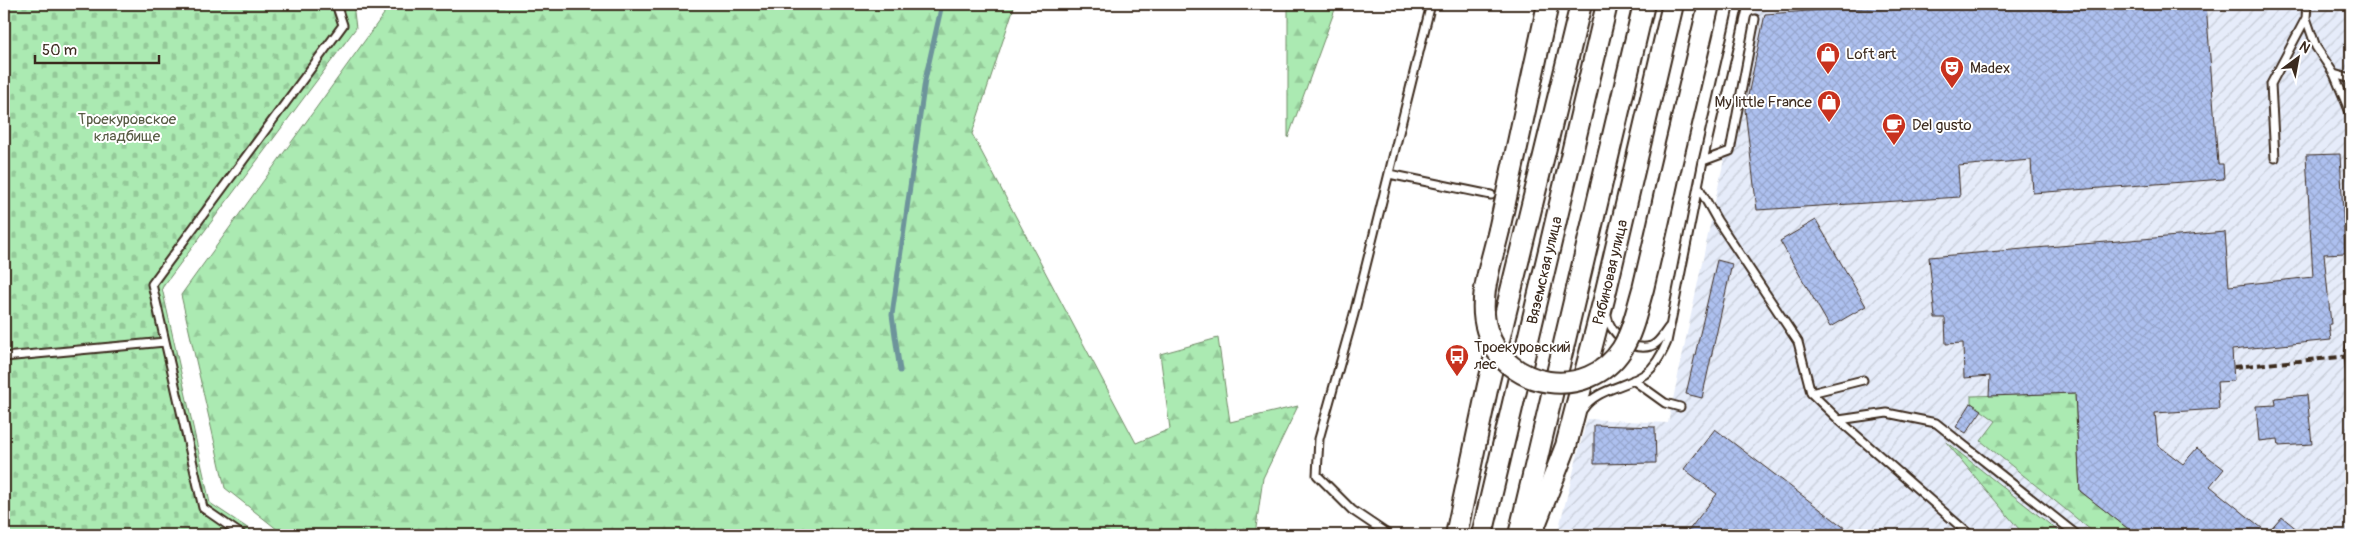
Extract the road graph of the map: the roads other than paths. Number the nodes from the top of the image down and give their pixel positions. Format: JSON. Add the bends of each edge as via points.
{"nodes":[{"id":1,"x":336,"y":4,"type":"edge"},
{"id":2,"x":1431,"y":4,"type":"edge"},
{"id":3,"x":1548,"y":4,"type":"edge"},
{"id":4,"x":1581,"y":4,"type":"edge"},
{"id":5,"x":1607,"y":4,"type":"edge"},
{"id":6,"x":1644,"y":4,"type":"edge"},
{"id":7,"x":1674,"y":4,"type":"edge"},
{"id":8,"x":1709,"y":4,"type":"edge"},
{"id":9,"x":1739,"y":4,"type":"edge"},
{"id":10,"x":2307,"y":4,"type":"edge"},
{"id":11,"x":2306,"y":18,"type":"junction"},
{"id":12,"x":1755,"y":19,"type":"dead end"},
{"id":13,"x":2334,"y":74,"type":"junction"},
{"id":14,"x":2351,"y":79,"type":"edge"},
{"id":15,"x":2351,"y":115,"type":"edge"},
{"id":16,"x":2276,"y":158,"type":"dead end"},
{"id":17,"x":1703,"y":161,"type":"junction"},
{"id":18,"x":1389,"y":174,"type":"junction"},
{"id":19,"x":1698,"y":185,"type":"junction"},
{"id":20,"x":1491,"y":195,"type":"dead end"},
{"id":21,"x":1604,"y":299,"type":"junction"},
{"id":22,"x":1672,"y":322,"type":"junction"},
{"id":23,"x":165,"y":342,"type":"junction"},
{"id":24,"x":2351,"y":343,"type":"edge"},
{"id":25,"x":4,"y":357,"type":"edge"},
{"id":26,"x":2351,"y":375,"type":"edge"},
{"id":27,"x":1633,"y":380,"type":"junction"},
{"id":28,"x":1863,"y":380,"type":"dead end"},
{"id":29,"x":1811,"y":393,"type":"junction"},
{"id":30,"x":1680,"y":407,"type":"dead end"},
{"id":31,"x":1839,"y":420,"type":"junction"},
{"id":32,"x":1566,"y":446,"type":"junction"},
{"id":33,"x":242,"y":535,"type":"edge"},
{"id":34,"x":1389,"y":535,"type":"edge"},
{"id":35,"x":1456,"y":535,"type":"edge"},
{"id":36,"x":1482,"y":535,"type":"edge"},
{"id":37,"x":1519,"y":535,"type":"edge"},
{"id":38,"x":1531,"y":535,"type":"edge"},
{"id":39,"x":1970,"y":535,"type":"edge"},
{"id":40,"x":2078,"y":535,"type":"edge"}],
"edges":[{"from":1,"to":23,"type":"lane","via":[[343,25],[152,284]]},
{"from":2,"to":18,"type":"lane"},
{"from":3,"to":8,"type":"main road","bridge":true,"via":[[1484,304],[1484,317],[1489,336],[1507,363],[1541,382],[1567,383],[1592,376],[1613,360],[1633,326]]},
{"from":4,"to":35,"type":"main road","via":[[1488,384]]},
{"from":5,"to":36,"type":"main road","name":"Вяземская улица"},
{"from":6,"to":37,"type":"main road"},
{"from":7,"to":21,"type":"main road","name":"Рябиновая улица"},
{"from":9,"to":17,"type":"lane"},
{"from":10,"to":11,"type":"lane"},
{"from":11,"to":13,"type":"lane","via":[[2316,48]]},
{"from":11,"to":16,"type":"lane","via":[[2271,84]]},
{"from":12,"to":17,"type":"lane","via":[[1730,151]]},
{"from":13,"to":14,"type":"lane"},
{"from":13,"to":15,"type":"lane"},
{"from":17,"to":19,"type":"lane"},
{"from":18,"to":20,"type":"lane"},
{"from":18,"to":34,"type":"lane","via":[[1319,439],[1317,475],[1352,510]]},
{"from":19,"to":22,"type":"lane"},
{"from":19,"to":29,"type":"lane","via":[[1717,220],[1798,342]]},
{"from":21,"to":22,"type":"lane","via":[[1608,325],[1617,337],[1628,343],[1650,347],[1659,342]]},
{"from":21,"to":32,"type":"main road","name":"Рябиновая улица"},
{"from":22,"to":27,"type":"lane","via":[[1660,356],[1645,374]]},
{"from":23,"to":25,"type":"lane"},
{"from":23,"to":33,"type":"lane","via":[[203,508]]},
{"from":24,"to":26,"type":"lane"},
{"from":27,"to":30,"type":"lane","via":[[1666,403]]},
{"from":27,"to":32,"type":"lane","via":[[1604,392],[1586,404]]},
{"from":28,"to":29,"type":"lane"},
{"from":29,"to":31,"type":"lane"},
{"from":31,"to":39,"type":"lane"},
{"from":31,"to":40,"type":"lane","via":[[1887,413],[1936,424]]},
{"from":32,"to":38,"type":"main road","name":"Рябиновая улица"}]}
